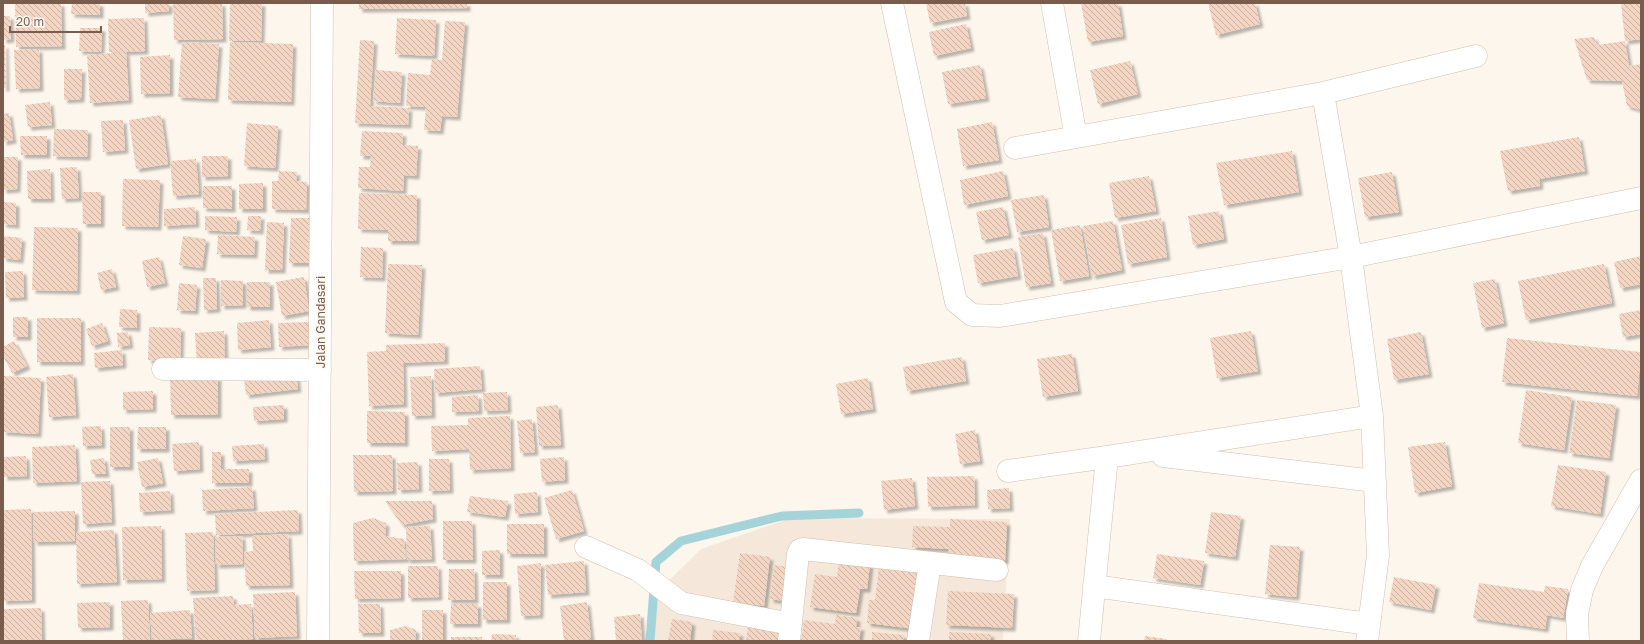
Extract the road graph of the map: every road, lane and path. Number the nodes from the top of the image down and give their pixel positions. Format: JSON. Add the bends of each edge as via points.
{"nodes":[{"id":1,"x":322,"y":3,"type":"edge"},
{"id":2,"x":892,"y":3,"type":"edge"},
{"id":3,"x":1052,"y":3,"type":"edge"},
{"id":4,"x":1476,"y":56,"type":"dead end"},
{"id":5,"x":1323,"y":93,"type":"junction"},
{"id":6,"x":1076,"y":137,"type":"junction"},
{"id":7,"x":1015,"y":148,"type":"dead end"},
{"id":8,"x":1641,"y":198,"type":"edge"},
{"id":9,"x":1351,"y":257,"type":"junction"},
{"id":10,"x":163,"y":369,"type":"dead end"},
{"id":11,"x":320,"y":370,"type":"junction"},
{"id":12,"x":1372,"y":416,"type":"junction"},
{"id":13,"x":1136,"y":453,"type":"junction"},
{"id":14,"x":1107,"y":457,"type":"junction"},
{"id":15,"x":1008,"y":471,"type":"dead end"},
{"id":16,"x":1641,"y":480,"type":"edge"},
{"id":17,"x":1375,"y":481,"type":"junction"},
{"id":18,"x":586,"y":547,"type":"dead end"},
{"id":19,"x":930,"y":563,"type":"junction"},
{"id":20,"x":997,"y":570,"type":"dead end"},
{"id":21,"x":1094,"y":586,"type":"junction"},
{"id":22,"x":1368,"y":632,"type":"edge"},
{"id":23,"x":790,"y":633,"type":"edge"},
{"id":24,"x":318,"y":641,"type":"edge"},
{"id":25,"x":918,"y":641,"type":"edge"},
{"id":26,"x":1089,"y":641,"type":"edge"},
{"id":27,"x":1578,"y":641,"type":"edge"}],
"edges":[{"from":1,"to":11,"type":"street","name":"Jalan Gandasari"},
{"from":2,"to":9,"type":"street","via":[[956,302],[972,315],[1000,316]]},
{"from":3,"to":6,"type":"street"},
{"from":4,"to":5,"type":"street"},
{"from":5,"to":6,"type":"street"},
{"from":5,"to":9,"type":"street"},
{"from":6,"to":7,"type":"street"},
{"from":8,"to":9,"type":"street"},
{"from":9,"to":12,"type":"street"},
{"from":10,"to":11,"type":"street"},
{"from":11,"to":24,"type":"street","name":"Jalan Gandasari"},
{"from":12,"to":13,"type":"street"},
{"from":12,"to":17,"type":"street"},
{"from":13,"to":14,"type":"street"},
{"from":13,"to":17,"type":"street"},
{"from":14,"to":15,"type":"street"},
{"from":14,"to":21,"type":"street"},
{"from":16,"to":27,"type":"street","via":[[1592,566],[1582,590],[1577,614]]},
{"from":17,"to":22,"type":"street","via":[[1378,555]]},
{"from":18,"to":23,"type":"street","via":[[638,570],[681,603]]},
{"from":19,"to":20,"type":"street"},
{"from":19,"to":23,"type":"street","via":[[807,548],[800,550]]},
{"from":19,"to":25,"type":"street"},
{"from":21,"to":22,"type":"street"},
{"from":21,"to":26,"type":"street"}]}
